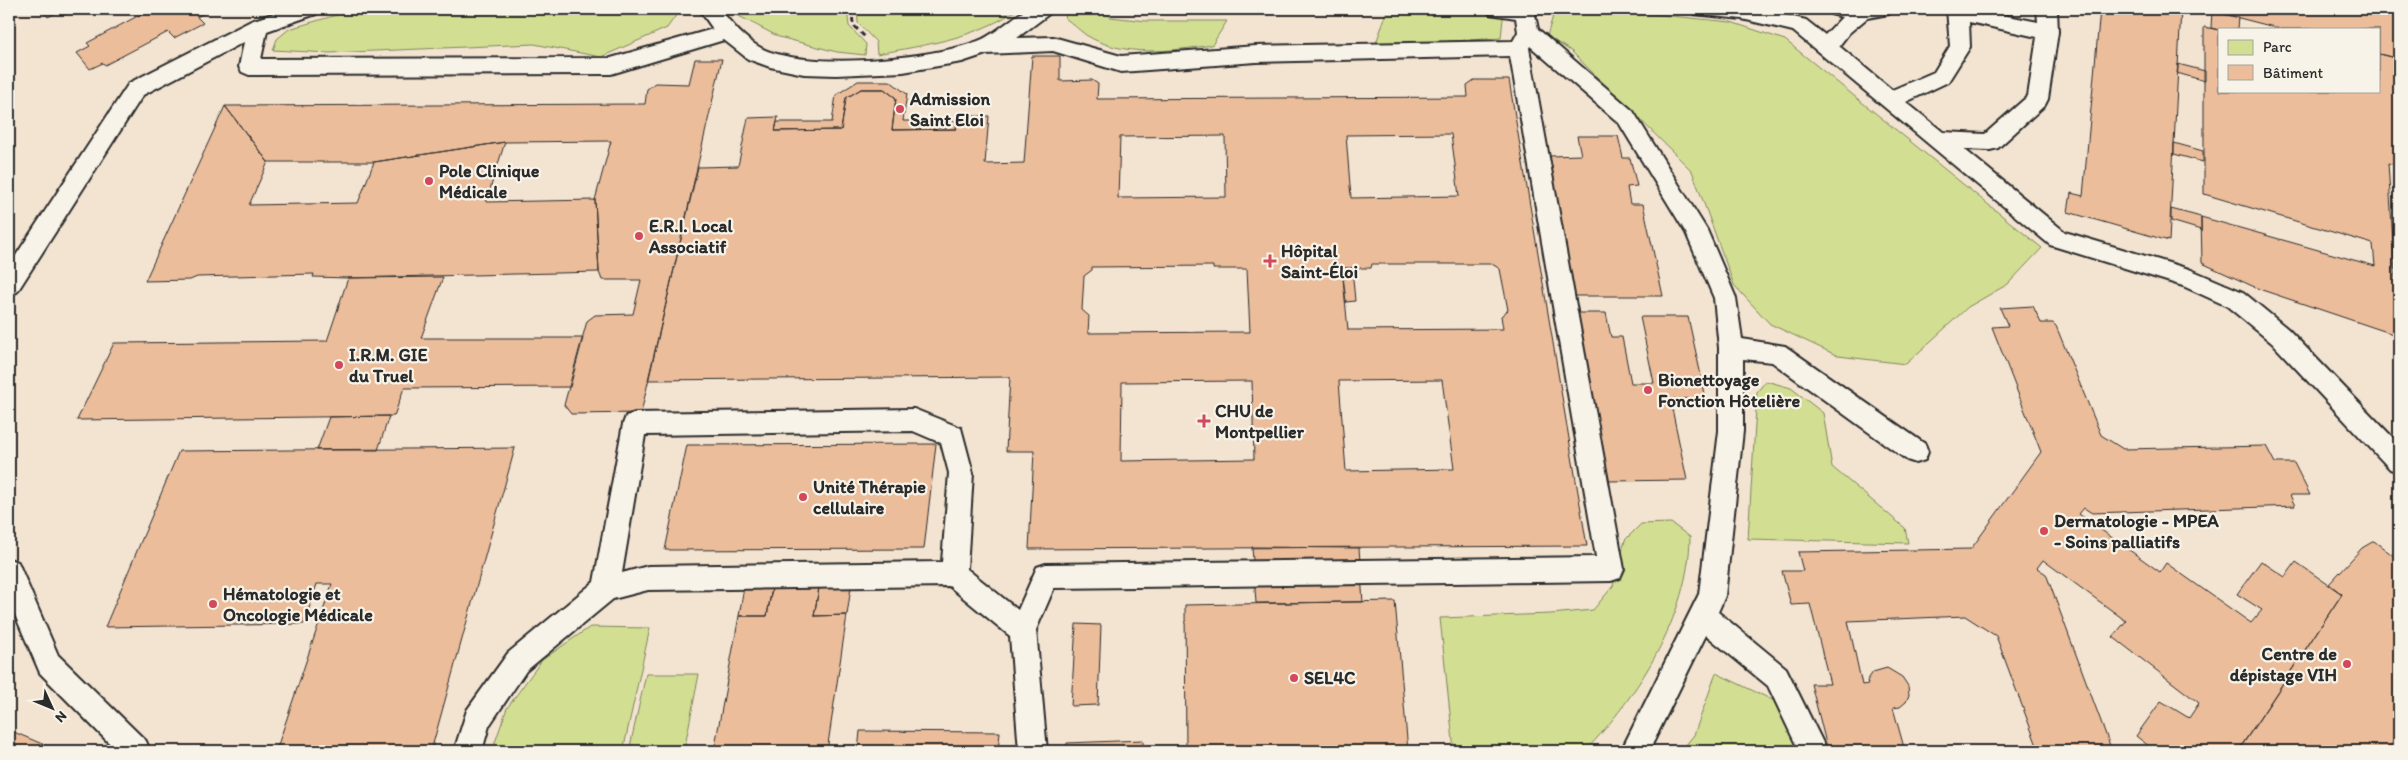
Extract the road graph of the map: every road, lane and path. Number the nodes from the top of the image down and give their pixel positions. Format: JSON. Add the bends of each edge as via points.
{"nodes":[{"id":1,"x":309,"y":9,"type":"edge"},
{"id":2,"x":709,"y":9,"type":"edge"},
{"id":3,"x":1042,"y":9,"type":"edge"},
{"id":4,"x":1498,"y":9,"type":"edge"},
{"id":5,"x":1701,"y":9,"type":"edge"},
{"id":6,"x":1838,"y":9,"type":"edge"},
{"id":7,"x":1882,"y":9,"type":"edge"},
{"id":8,"x":2047,"y":9,"type":"edge"},
{"id":9,"x":1958,"y":11,"type":"edge"},
{"id":10,"x":1862,"y":12,"type":"junction"},
{"id":11,"x":1526,"y":25,"type":"edge"},
{"id":12,"x":258,"y":26,"type":"junction"},
{"id":13,"x":727,"y":32,"type":"junction"},
{"id":14,"x":2048,"y":32,"type":"junction"},
{"id":15,"x":987,"y":46,"type":"junction"},
{"id":16,"x":1826,"y":48,"type":"junction"},
{"id":17,"x":1890,"y":100,"type":"junction"},
{"id":18,"x":1939,"y":140,"type":"junction"},
{"id":19,"x":9,"y":285,"type":"edge"},
{"id":20,"x":1731,"y":348,"type":"junction"},
{"id":21,"x":1916,"y":452,"type":"dead end"},
{"id":22,"x":2397,"y":456,"type":"edge"},
{"id":23,"x":9,"y":571,"type":"edge"},
{"id":24,"x":954,"y":574,"type":"junction"},
{"id":25,"x":606,"y":589,"type":"junction"},
{"id":26,"x":1702,"y":615,"type":"junction"},
{"id":27,"x":1023,"y":630,"type":"junction"},
{"id":28,"x":136,"y":751,"type":"edge"},
{"id":29,"x":468,"y":751,"type":"edge"},
{"id":30,"x":1033,"y":751,"type":"edge"},
{"id":31,"x":1635,"y":751,"type":"edge"},
{"id":32,"x":1813,"y":751,"type":"edge"}],
"edges":[{"from":1,"to":12,"type":"lane"},
{"from":2,"to":13,"type":"lane"},
{"from":3,"to":15,"type":"lane"},
{"from":4,"to":11,"type":"lane"},
{"from":5,"to":16,"type":"lane","via":[[1742,12],[1799,25]]},
{"from":6,"to":10,"type":"lane"},
{"from":7,"to":10,"type":"lane"},
{"from":8,"to":14,"type":"lane"},
{"from":9,"to":14,"type":"lane"},
{"from":9,"to":17,"type":"lane","via":[[1960,47],[1941,77]]},
{"from":10,"to":16,"type":"lane","via":[[1842,28]]},
{"from":11,"to":15,"type":"lane","via":[[1256,54],[1121,64],[1053,44]]},
{"from":11,"to":20,"type":"lane","via":[[1626,117],[1696,230],[1725,298]]},
{"from":11,"to":27,"type":"lane","via":[[1611,569],[1046,576]]},
{"from":12,"to":13,"type":"lane","via":[[249,67],[611,66]]},
{"from":12,"to":19,"type":"lane","via":[[136,89]]},
{"from":13,"to":15,"type":"lane","via":[[753,53],[784,64],[862,67],[930,62]]},
{"from":14,"to":18,"type":"lane","via":[[2038,99],[1990,142]]},
{"from":16,"to":17,"type":"lane"},
{"from":17,"to":18,"type":"lane"},
{"from":18,"to":22,"type":"lane","via":[[2058,239],[2189,278],[2235,300],[2280,336]]},
{"from":20,"to":21,"type":"lane","via":[[1777,353]]},
{"from":20,"to":26,"type":"lane","via":[[1731,431],[1712,596]]},
{"from":23,"to":28,"type":"lane","via":[[49,664]]},
{"from":24,"to":25,"type":"lane","via":[[648,578]]},
{"from":24,"to":25,"type":"lane","via":[[960,473],[952,436],[914,420],[635,424]]},
{"from":24,"to":27,"type":"lane"},
{"from":25,"to":29,"type":"lane","via":[[517,662],[477,720]]},
{"from":26,"to":31,"type":"lane"},
{"from":26,"to":32,"type":"lane","via":[[1777,677]]},
{"from":27,"to":30,"type":"lane"}]}
